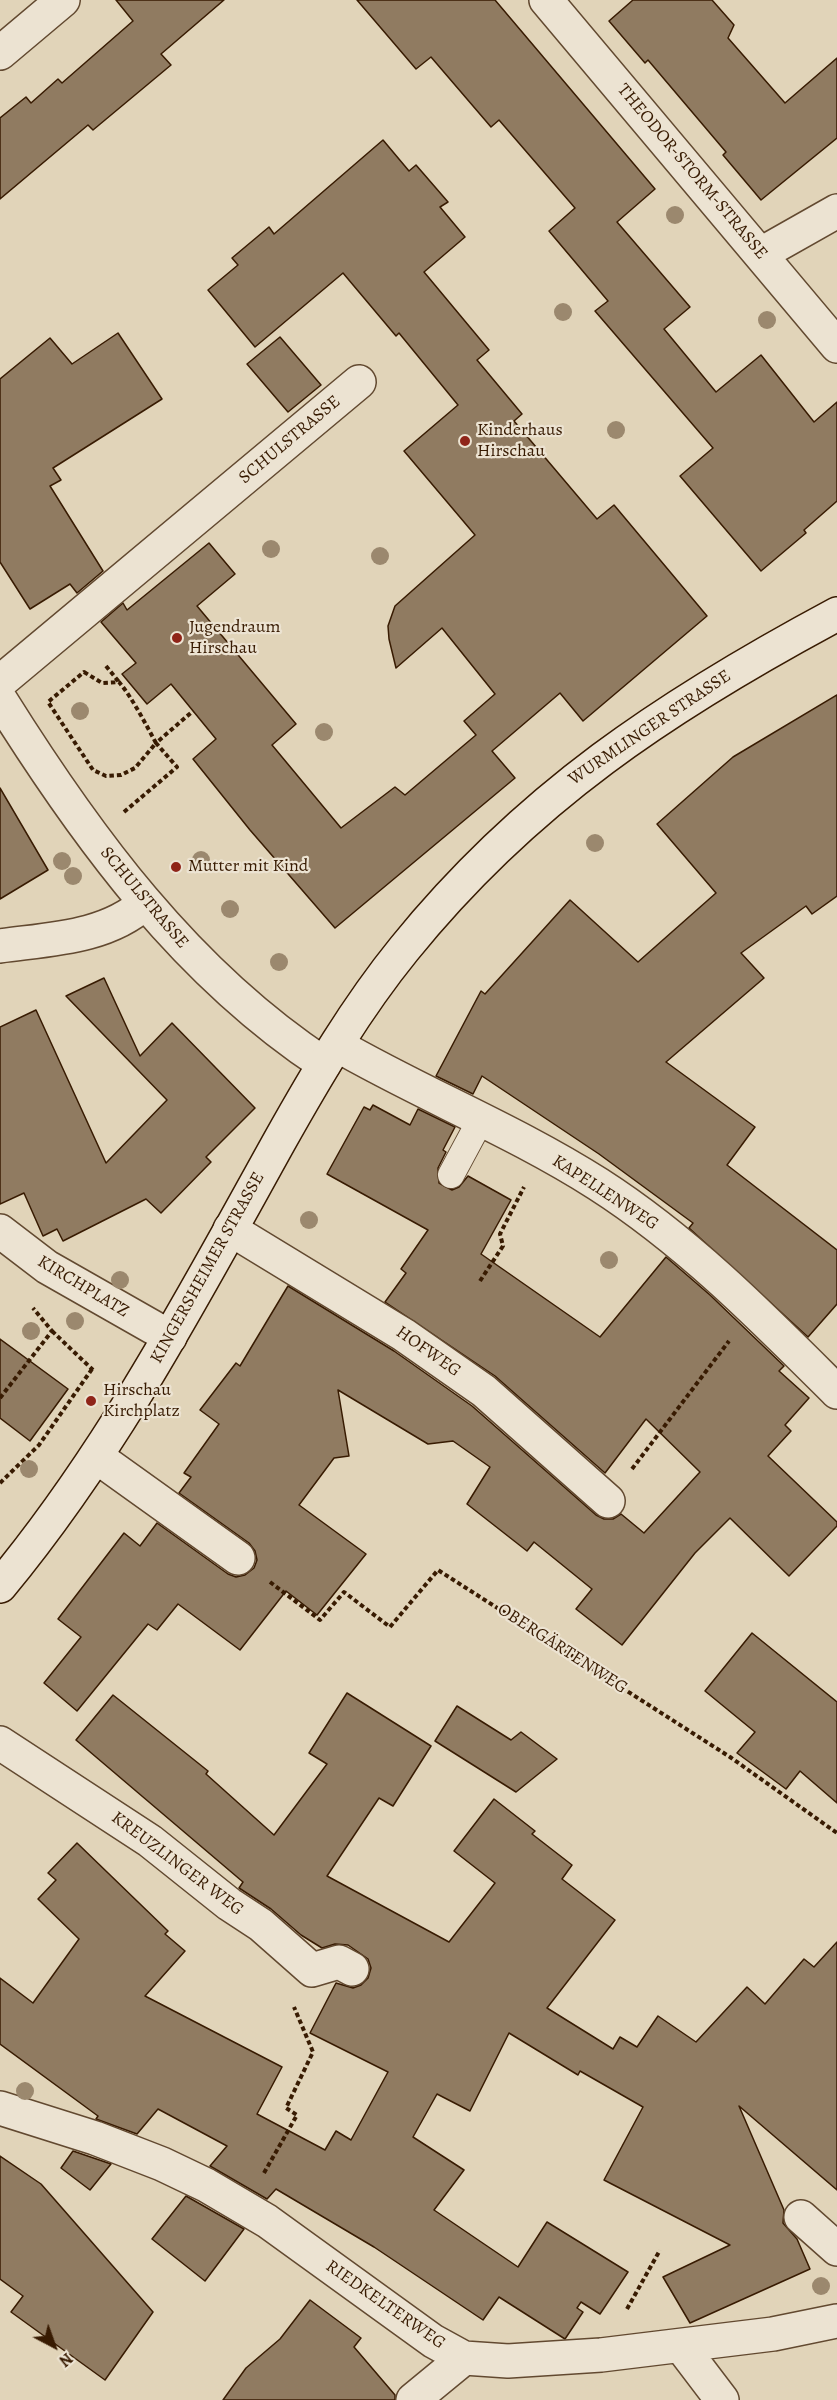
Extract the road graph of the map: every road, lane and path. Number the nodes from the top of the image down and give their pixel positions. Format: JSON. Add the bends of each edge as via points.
{"nodes":[{"id":1,"x":63,"y":0,"type":"edge"},
{"id":2,"x":546,"y":0,"type":"edge"},
{"id":3,"x":0,"y":53,"type":"edge"},
{"id":4,"x":837,"y":211,"type":"edge"},
{"id":5,"x":761,"y":254,"type":"junction"},
{"id":6,"x":837,"y":346,"type":"edge"},
{"id":7,"x":359,"y":382,"type":"dead end"},
{"id":8,"x":837,"y":614,"type":"edge"},
{"id":9,"x":106,"y":666,"type":"dead end"},
{"id":10,"x":0,"y":682,"type":"edge"},
{"id":11,"x":119,"y":682,"type":"junction"},
{"id":12,"x":0,"y":699,"type":"edge"},
{"id":13,"x":193,"y":711,"type":"dead end"},
{"id":14,"x":156,"y":743,"type":"junction"},
{"id":15,"x":94,"y":837,"type":"junction"},
{"id":16,"x":146,"y":903,"type":"junction"},
{"id":17,"x":0,"y":946,"type":"edge"},
{"id":18,"x":364,"y":1002,"type":"joint"},
{"id":19,"x":331,"y":1055,"type":"junction"},
{"id":20,"x":480,"y":1121,"type":"junction"},
{"id":21,"x":541,"y":1152,"type":"junction"},
{"id":22,"x":450,"y":1175,"type":"dead end"},
{"id":23,"x":230,"y":1229,"type":"junction"},
{"id":24,"x":0,"y":1231,"type":"edge"},
{"id":25,"x":480,"y":1281,"type":"dead end"},
{"id":26,"x":31,"y":1306,"type":"dead end"},
{"id":27,"x":753,"y":1310,"type":"junction"},
{"id":28,"x":52,"y":1331,"type":"junction"},
{"id":29,"x":170,"y":1337,"type":"junction"},
{"id":30,"x":92,"y":1369,"type":"junction"},
{"id":31,"x":837,"y":1392,"type":"edge"},
{"id":32,"x":0,"y":1398,"type":"edge"},
{"id":33,"x":131,"y":1403,"type":"junction"},
{"id":34,"x":97,"y":1457,"type":"junction"},
{"id":35,"x":0,"y":1483,"type":"edge"},
{"id":36,"x":608,"y":1500,"type":"joint"},
{"id":37,"x":238,"y":1558,"type":"dead end"},
{"id":38,"x":0,"y":1586,"type":"edge"},
{"id":39,"x":307,"y":1610,"type":"dead end"},
{"id":40,"x":0,"y":1743,"type":"edge"},
{"id":41,"x":837,"y":1833,"type":"edge"},
{"id":42,"x":352,"y":1969,"type":"dead end"},
{"id":43,"x":312,"y":1970,"type":"junction"},
{"id":44,"x":0,"y":2108,"type":"edge"},
{"id":45,"x":245,"y":2207,"type":"junction"},
{"id":46,"x":801,"y":2217,"type":"dead end"},
{"id":47,"x":837,"y":2249,"type":"edge"},
{"id":48,"x":660,"y":2250,"type":"dead end"},
{"id":49,"x":837,"y":2321,"type":"edge"},
{"id":50,"x":681,"y":2346,"type":"junction"},
{"id":51,"x":602,"y":2355,"type":"junction"},
{"id":52,"x":464,"y":2358,"type":"junction"},
{"id":53,"x":413,"y":2400,"type":"edge"},
{"id":54,"x":722,"y":2400,"type":"edge"}],
"edges":[{"from":1,"to":3,"type":"street"},
{"from":2,"to":5,"type":"street","name":"THEODOR-STORM-STRASSE"},
{"from":4,"to":5,"type":"street"},
{"from":5,"to":6,"type":"street","name":"THEODOR-STORM-STRASSE"},
{"from":7,"to":10,"type":"street","name":"SCHULSTRASSE"},
{"from":8,"to":18,"type":"street","name":"WURMLINGER STRASSE","via":[[694,696],[578,776],[534,812],[448,898]]},
{"from":9,"to":11,"type":"path"},
{"from":11,"to":14,"type":"path"},
{"from":11,"to":14,"type":"path","via":[[102,683],[84,672],[48,702],[93,770],[106,776],[122,775],[135,768]]},
{"from":12,"to":15,"type":"street","name":"SCHULSTRASSE"},
{"from":13,"to":14,"type":"path"},
{"from":14,"to":15,"type":"path","via":[[177,767]]},
{"from":15,"to":16,"type":"street","name":"SCHULSTRASSE"},
{"from":16,"to":17,"type":"street","via":[[100,929]]},
{"from":16,"to":19,"type":"street","name":"SCHULSTRASSE","via":[[204,968],[250,1010]]},
{"from":18,"to":19,"type":"street","name":"KINGERSHEIMER STRASSE"},
{"from":19,"to":20,"type":"street","name":"KAPELLENWEG","via":[[401,1082]]},
{"from":19,"to":23,"type":"street","name":"KINGERSHEIMER STRASSE"},
{"from":20,"to":21,"type":"street","name":"KAPELLENWEG"},
{"from":20,"to":22,"type":"lane"},
{"from":21,"to":25,"type":"path","via":[[500,1234],[503,1246]]},
{"from":21,"to":27,"type":"street","name":"KAPELLENWEG","via":[[595,1182],[657,1225]]},
{"from":23,"to":29,"type":"street","name":"KINGERSHEIMER STRASSE"},
{"from":23,"to":36,"type":"street","name":"HOFWEG","via":[[404,1335],[484,1391]]},
{"from":24,"to":29,"type":"street","name":"KIRCHPLATZ","via":[[47,1267]]},
{"from":26,"to":28,"type":"path"},
{"from":27,"to":31,"type":"street","name":"KAPELLENWEG"},
{"from":27,"to":36,"type":"path"},
{"from":28,"to":30,"type":"path"},
{"from":28,"to":32,"type":"path"},
{"from":29,"to":33,"type":"street","name":"KINGERSHEIMER STRASSE"},
{"from":30,"to":33,"type":"path"},
{"from":30,"to":35,"type":"path","via":[[39,1445]]},
{"from":33,"to":34,"type":"street","name":"KINGERSHEIMER STRASSE"},
{"from":34,"to":37,"type":"street"},
{"from":34,"to":38,"type":"street","name":"KINGERSHEIMER STRASSE"},
{"from":39,"to":41,"type":"path","name":"OBERGÄRTENWEG","via":[[320,1620],[344,1592],[390,1627],[438,1570],[730,1757]]},
{"from":40,"to":43,"type":"street","name":"KREUZLINGER WEG","via":[[150,1841],[261,1925]]},
{"from":42,"to":43,"type":"street","via":[[339,1962]]},
{"from":43,"to":45,"type":"path","via":[[290,1996],[313,2052],[286,2108],[297,2115]]},
{"from":44,"to":45,"type":"street","name":"RIEDKELTERWEG","via":[[86,2134],[162,2164]]},
{"from":45,"to":52,"type":"street","name":"RIEDKELTERWEG","via":[[433,2341]]},
{"from":46,"to":47,"type":"street"},
{"from":48,"to":51,"type":"path"},
{"from":49,"to":50,"type":"street","name":"RIEDKELTERWEG"},
{"from":50,"to":51,"type":"street","name":"RIEDKELTERWEG"},
{"from":50,"to":54,"type":"street"},
{"from":51,"to":52,"type":"street","name":"RIEDKELTERWEG","via":[[508,2361]]},
{"from":52,"to":53,"type":"street"}]}
